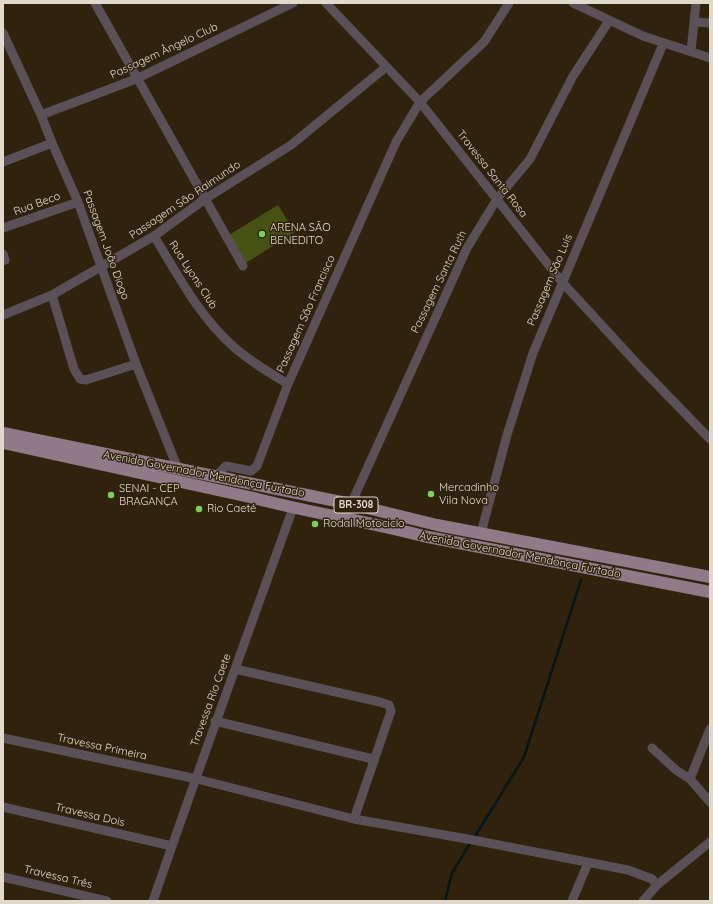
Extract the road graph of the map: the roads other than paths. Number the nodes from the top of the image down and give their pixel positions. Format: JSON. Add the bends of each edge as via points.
{"nodes":[{"id":1,"x":95,"y":3,"type":"edge"},
{"id":2,"x":293,"y":3,"type":"edge"},
{"id":3,"x":326,"y":3,"type":"edge"},
{"id":4,"x":509,"y":3,"type":"edge"},
{"id":5,"x":573,"y":3,"type":"edge"},
{"id":6,"x":696,"y":3,"type":"edge"},
{"id":7,"x":609,"y":21,"type":"junction"},
{"id":8,"x":695,"y":22,"type":"junction"},
{"id":9,"x":710,"y":23,"type":"edge"},
{"id":10,"x":3,"y":33,"type":"edge"},
{"id":11,"x":663,"y":44,"type":"junction"},
{"id":12,"x":692,"y":51,"type":"junction"},
{"id":13,"x":710,"y":58,"type":"edge"},
{"id":14,"x":386,"y":67,"type":"junction"},
{"id":15,"x":136,"y":79,"type":"junction"},
{"id":16,"x":420,"y":102,"type":"junction"},
{"id":17,"x":42,"y":115,"type":"junction"},
{"id":18,"x":52,"y":143,"type":"junction"},
{"id":19,"x":3,"y":162,"type":"edge"},
{"id":20,"x":205,"y":199,"type":"junction"},
{"id":21,"x":498,"y":199,"type":"junction"},
{"id":22,"x":78,"y":202,"type":"junction"},
{"id":23,"x":3,"y":228,"type":"edge"},
{"id":24,"x":154,"y":236,"type":"junction"},
{"id":25,"x":3,"y":254,"type":"edge"},
{"id":26,"x":3,"y":260,"type":"edge"},
{"id":27,"x":243,"y":266,"type":"dead end"},
{"id":28,"x":101,"y":267,"type":"junction"},
{"id":29,"x":562,"y":282,"type":"junction"},
{"id":30,"x":52,"y":295,"type":"junction"},
{"id":31,"x":3,"y":315,"type":"edge"},
{"id":32,"x":136,"y":364,"type":"junction"},
{"id":33,"x":288,"y":384,"type":"junction"},
{"id":34,"x":3,"y":433,"type":"edge"},
{"id":35,"x":710,"y":439,"type":"edge"},
{"id":36,"x":3,"y":443,"type":"edge"},
{"id":37,"x":178,"y":469,"type":"junction"},
{"id":38,"x":216,"y":476,"type":"junction"},
{"id":39,"x":350,"y":504,"type":"junction"},
{"id":40,"x":293,"y":508,"type":"junction"},
{"id":41,"x":481,"y":533,"type":"junction"},
{"id":42,"x":710,"y":577,"type":"edge"},
{"id":43,"x":710,"y":592,"type":"edge"},
{"id":44,"x":235,"y":669,"type":"junction"},
{"id":45,"x":215,"y":721,"type":"junction"},
{"id":46,"x":710,"y":728,"type":"edge"},
{"id":47,"x":3,"y":738,"type":"edge"},
{"id":48,"x":652,"y":748,"type":"dead end"},
{"id":49,"x":374,"y":759,"type":"junction"},
{"id":50,"x":197,"y":779,"type":"junction"},
{"id":51,"x":690,"y":779,"type":"junction"},
{"id":52,"x":710,"y":802,"type":"edge"},
{"id":53,"x":3,"y":807,"type":"edge"},
{"id":54,"x":354,"y":819,"type":"junction"},
{"id":55,"x":710,"y":842,"type":"edge"},
{"id":56,"x":172,"y":846,"type":"junction"},
{"id":57,"x":588,"y":863,"type":"junction"},
{"id":58,"x":3,"y":877,"type":"edge"},
{"id":59,"x":657,"y":885,"type":"junction"},
{"id":60,"x":108,"y":901,"type":"edge"},
{"id":61,"x":152,"y":901,"type":"edge"},
{"id":62,"x":572,"y":901,"type":"edge"},
{"id":63,"x":643,"y":901,"type":"edge"}],
"edges":[{"from":1,"to":15,"type":"street"},
{"from":2,"to":15,"type":"street","name":"Passagem Ângelo Club"},
{"from":3,"to":14,"type":"street","name":"Travessa Santa Rosa"},
{"from":4,"to":16,"type":"street","name":"Passagem São Francisco","via":[[484,42]]},
{"from":5,"to":7,"type":"street"},
{"from":6,"to":8,"type":"street"},
{"from":7,"to":11,"type":"street"},
{"from":7,"to":21,"type":"street","name":"Passagem Santa Ruth","via":[[573,76],[530,159]]},
{"from":8,"to":9,"type":"street"},
{"from":8,"to":12,"type":"street"},
{"from":10,"to":17,"type":"street","name":"Passagem João Diogo"},
{"from":11,"to":12,"type":"street"},
{"from":11,"to":29,"type":"street","name":"Passagem São Luís"},
{"from":12,"to":13,"type":"street"},
{"from":14,"to":16,"type":"street","name":"Travessa Santa Rosa"},
{"from":14,"to":20,"type":"street","name":"Passagem São Raimundo","via":[[290,145]]},
{"from":15,"to":17,"type":"street","name":"Passagem Ângelo Club"},
{"from":15,"to":20,"type":"street"},
{"from":16,"to":21,"type":"street","name":"Travessa Santa Rosa"},
{"from":16,"to":33,"type":"street","name":"Passagem São Francisco","via":[[388,160]]},
{"from":17,"to":18,"type":"street","name":"Passagem João Diogo"},
{"from":18,"to":19,"type":"street"},
{"from":18,"to":22,"type":"street","name":"Passagem João Diogo"},
{"from":20,"to":24,"type":"street","name":"Passagem São Raimundo"},
{"from":20,"to":27,"type":"street"},
{"from":21,"to":29,"type":"street","name":"Travessa Santa Rosa"},
{"from":21,"to":39,"type":"street","name":"Passagem Santa Ruth","via":[[454,273]]},
{"from":22,"to":23,"type":"street","name":"Rua Beco"},
{"from":22,"to":28,"type":"street","name":"Passagem João Diogo"},
{"from":24,"to":28,"type":"street","name":"Passagem São Raimundo"},
{"from":24,"to":33,"type":"street","name":"Rua Lyons Club","via":[[198,307],[220,334],[249,360]]},
{"from":25,"to":26,"type":"street"},
{"from":28,"to":30,"type":"street","name":"Passagem São Raimundo"},
{"from":28,"to":32,"type":"street","name":"Passagem João Diogo"},
{"from":29,"to":35,"type":"street","name":"Travessa Santa Rosa"},
{"from":29,"to":41,"type":"street","name":"Passagem São Luís","via":[[520,392]]},
{"from":30,"to":31,"type":"street","name":"Passagem São Raimundo"},
{"from":30,"to":32,"type":"street","via":[[74,369],[80,379],[86,380]]},
{"from":32,"to":37,"type":"street","name":"Passagem João Diogo"},
{"from":33,"to":38,"type":"street","name":"Passagem São Francisco","via":[[254,469],[249,471],[226,466]]},
{"from":34,"to":37,"type":"main road","name":"Avenida Governador Mendonça Furtado","number":"BR-308"},
{"from":36,"to":40,"type":"main road","name":"Avenida Governador Mendonça Furtado","number":"BR-308"},
{"from":37,"to":38,"type":"main road","name":"Avenida Governador Mendonça Furtado","number":"BR-308"},
{"from":38,"to":39,"type":"main road","name":"Avenida Governador Mendonça Furtado","number":"BR-308"},
{"from":39,"to":41,"type":"main road","name":"Avenida Governador Mendonça Furtado","number":"BR-308"},
{"from":40,"to":43,"type":"main road","name":"Avenida Governador Mendonça Furtado","number":"BR-308","via":[[485,549]]},
{"from":40,"to":44,"type":"street","name":"Travessa Rio Caete"},
{"from":41,"to":42,"type":"main road","name":"Avenida Governador Mendonça Furtado","number":"BR-308"},
{"from":44,"to":45,"type":"street","name":"Travessa Rio Caete"},
{"from":44,"to":49,"type":"street","via":[[387,704],[391,711]]},
{"from":45,"to":49,"type":"street"},
{"from":45,"to":50,"type":"street","name":"Travessa Rio Caete"},
{"from":46,"to":51,"type":"street"},
{"from":47,"to":50,"type":"street","name":"Travessa Primeira"},
{"from":48,"to":51,"type":"street"},
{"from":49,"to":54,"type":"street"},
{"from":50,"to":54,"type":"street","name":"Travessa Primeira"},
{"from":50,"to":56,"type":"street","name":"Travessa Rio Caete"},
{"from":51,"to":52,"type":"street"},
{"from":53,"to":56,"type":"street","name":"Travessa Dois"},
{"from":54,"to":57,"type":"street","name":"Travessa Primeira"},
{"from":55,"to":59,"type":"street"},
{"from":56,"to":61,"type":"street","name":"Travessa Rio Caete"},
{"from":57,"to":59,"type":"street","name":"Travessa Primeira","via":[[628,870],[652,879]]},
{"from":57,"to":62,"type":"street"},
{"from":58,"to":60,"type":"street","name":"Travessa Três"},
{"from":59,"to":63,"type":"street"}]}
